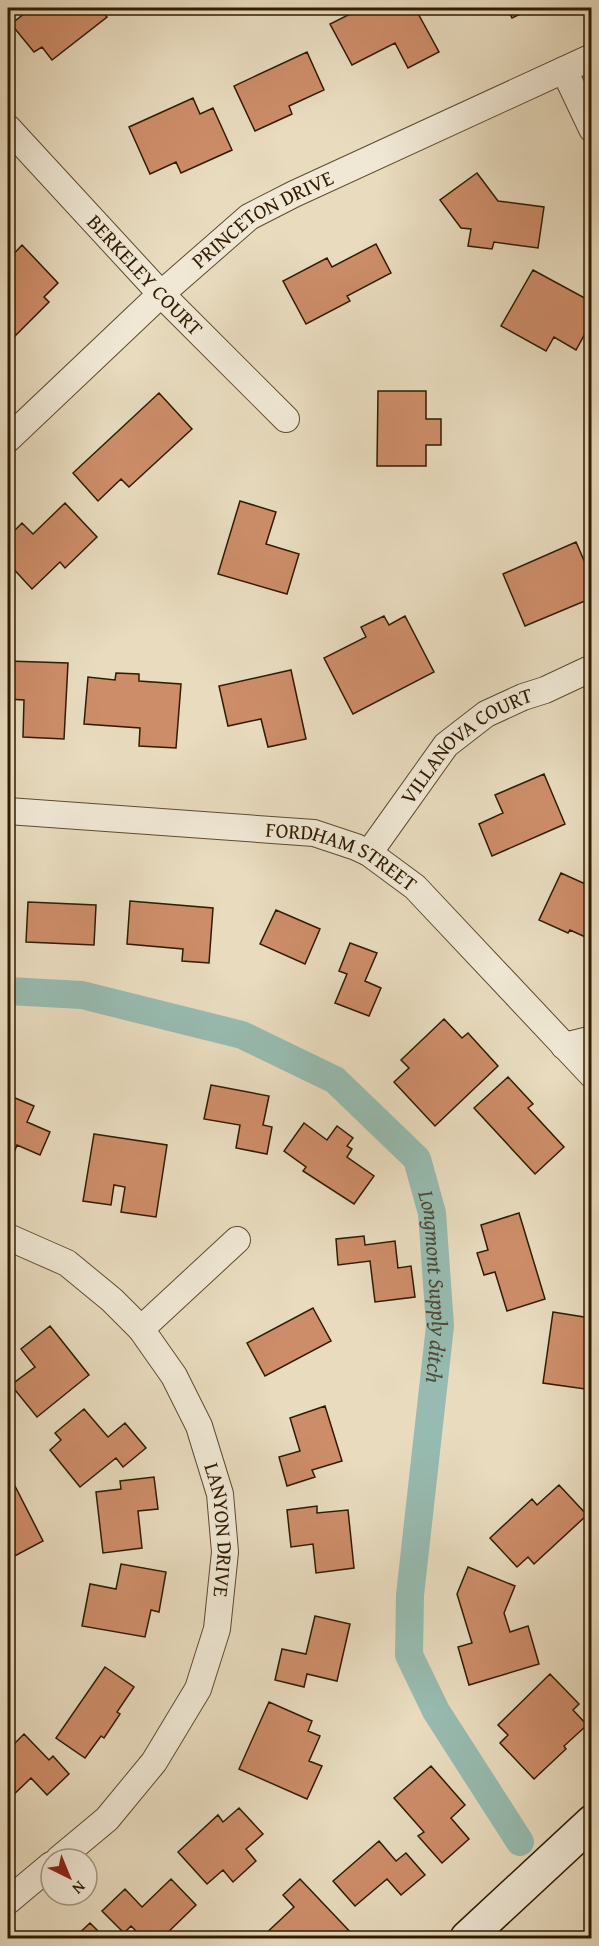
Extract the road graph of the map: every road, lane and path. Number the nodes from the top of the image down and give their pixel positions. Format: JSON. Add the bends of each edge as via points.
{"nodes":[{"id":1,"x":591,"y":57,"type":"edge"},
{"id":2,"x":564,"y":70,"type":"junction"},
{"id":3,"x":8,"y":128,"type":"edge"},
{"id":4,"x":591,"y":129,"type":"edge"},
{"id":5,"x":161,"y":294,"type":"junction"},
{"id":6,"x":286,"y":419,"type":"dead end"},
{"id":7,"x":8,"y":439,"type":"edge"},
{"id":8,"x":591,"y":668,"type":"edge"},
{"id":9,"x":8,"y":811,"type":"edge"},
{"id":10,"x":369,"y":853,"type":"junction"},
{"id":11,"x":591,"y":1040,"type":"edge"},
{"id":12,"x":564,"y":1046,"type":"junction"},
{"id":13,"x":591,"y":1076,"type":"edge"},
{"id":14,"x":8,"y":1237,"type":"edge"},
{"id":15,"x":237,"y":1240,"type":"dead end"},
{"id":16,"x":141,"y":1329,"type":"junction"},
{"id":17,"x":591,"y":1822,"type":"edge"},
{"id":18,"x":73,"y":1847,"type":"edge"},
{"id":19,"x":39,"y":1875,"type":"edge"},
{"id":20,"x":8,"y":1901,"type":"edge"},
{"id":21,"x":467,"y":1938,"type":"edge"}],
"edges":[{"from":1,"to":2,"type":"street","name":"PRINCETON DRIVE"},
{"from":2,"to":4,"type":"street"},
{"from":2,"to":5,"type":"street","name":"PRINCETON DRIVE","via":[[249,217]]},
{"from":3,"to":5,"type":"street","name":"BERKELEY COURT"},
{"from":5,"to":6,"type":"street","name":"BERKELEY COURT"},
{"from":5,"to":7,"type":"street","name":"PRINCETON DRIVE"},
{"from":8,"to":10,"type":"street","name":"VILLANOVA COURT","via":[[486,714],[446,745]]},
{"from":9,"to":10,"type":"street","name":"FORDHAM STREET","via":[[314,833]]},
{"from":10,"to":12,"type":"street","name":"FORDHAM STREET","via":[[415,887]]},
{"from":11,"to":12,"type":"street"},
{"from":12,"to":13,"type":"street","name":"FORDHAM STREET"},
{"from":14,"to":16,"type":"street","name":"LANYON DRIVE","via":[[67,1263],[112,1299]]},
{"from":15,"to":16,"type":"street"},
{"from":16,"to":18,"type":"street","name":"LANYON DRIVE","via":[[174,1376],[199,1426],[220,1494],[225,1552],[218,1629],[198,1689],[154,1762],[107,1819]]},
{"from":17,"to":21,"type":"street"},
{"from":19,"to":20,"type":"street"}]}
